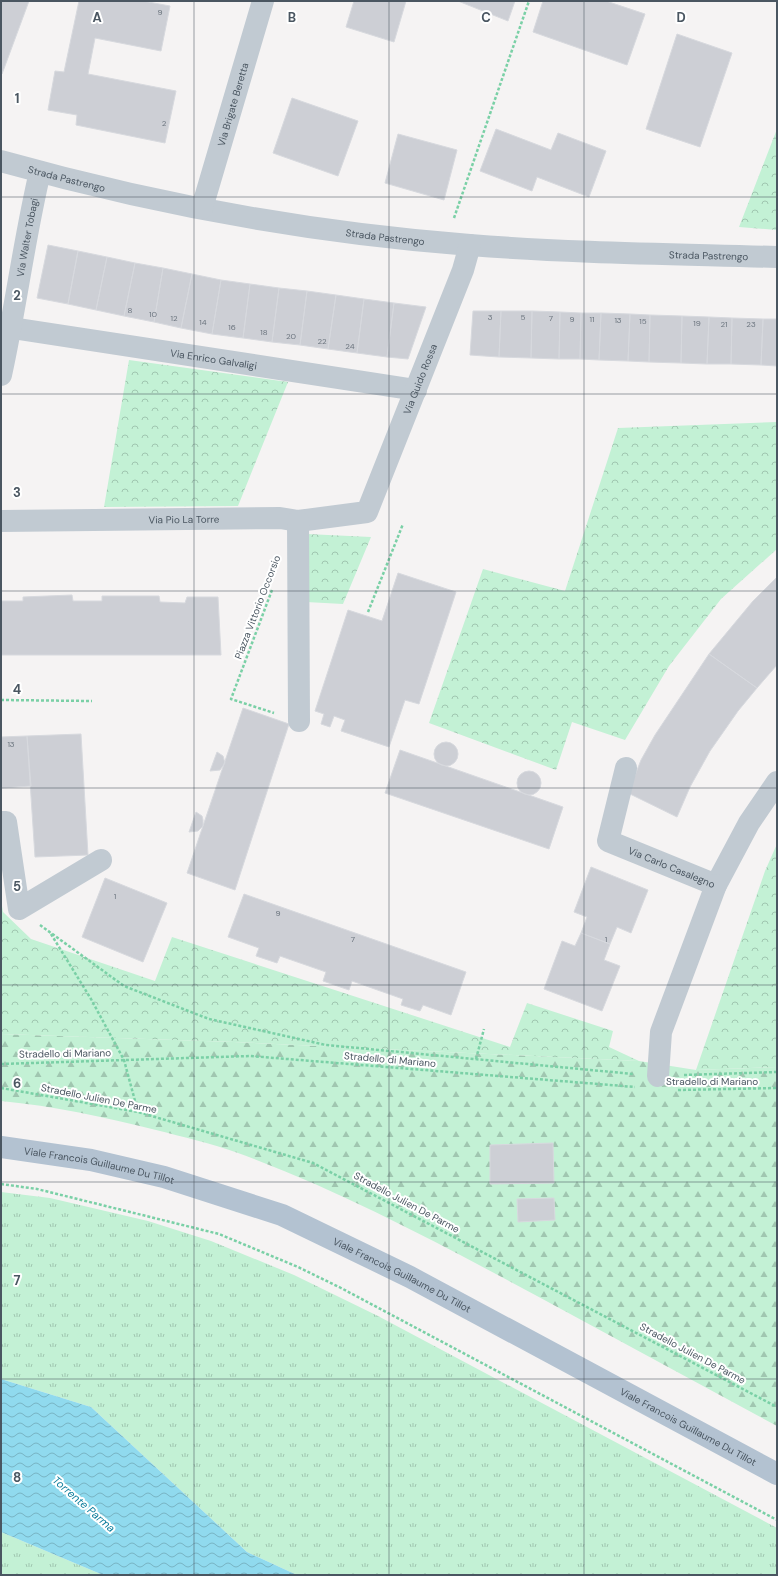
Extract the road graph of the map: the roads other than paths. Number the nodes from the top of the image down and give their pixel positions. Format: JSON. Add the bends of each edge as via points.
{"nodes":[{"id":1,"x":264,"y":1,"type":"edge"},
{"id":2,"x":1,"y":161,"type":"edge"},
{"id":3,"x":40,"y":172,"type":"junction"},
{"id":4,"x":202,"y":208,"type":"junction"},
{"id":5,"x":470,"y":245,"type":"junction"},
{"id":6,"x":777,"y":258,"type":"edge"},
{"id":7,"x":12,"y":328,"type":"junction"},
{"id":8,"x":1,"y":374,"type":"edge"},
{"id":9,"x":416,"y":390,"type":"junction"},
{"id":10,"x":367,"y":512,"type":"joint"},
{"id":11,"x":1,"y":521,"type":"edge"},
{"id":12,"x":298,"y":521,"type":"junction"},
{"id":13,"x":299,"y":721,"type":"road end"},
{"id":14,"x":626,"y":768,"type":"dead end"},
{"id":15,"x":777,"y":782,"type":"edge"},
{"id":16,"x":1,"y":822,"type":"edge"},
{"id":17,"x":101,"y":860,"type":"dead end"},
{"id":18,"x":716,"y":885,"type":"junction"},
{"id":19,"x":650,"y":1082,"type":"road end"},
{"id":20,"x":1,"y":1147,"type":"edge"},
{"id":21,"x":777,"y":1474,"type":"edge"}],
"edges":[{"from":1,"to":4,"type":"street","name":"Via Brigate Beretta"},
{"from":2,"to":3,"type":"street","name":"Strada Pastrengo"},
{"from":3,"to":4,"type":"street","name":"Strada Pastrengo"},
{"from":3,"to":7,"type":"street","name":"Via Walter Tobagi"},
{"from":4,"to":5,"type":"street","name":"Strada Pastrengo","via":[[303,226]]},
{"from":5,"to":6,"type":"street","name":"Strada Pastrengo"},
{"from":5,"to":9,"type":"street","name":"Via Guido Rossa","via":[[463,270]]},
{"from":7,"to":8,"type":"street","name":"Via Walter Tobagi"},
{"from":7,"to":9,"type":"street","name":"Via Enrico Galvaligi"},
{"from":9,"to":10,"type":"street","name":"Via Guido Rossa"},
{"from":10,"to":12,"type":"street","name":"Via Pio La Torre"},
{"from":11,"to":12,"type":"street","name":"Via Pio La Torre","via":[[257,518]]},
{"from":12,"to":13,"type":"street"},
{"from":14,"to":18,"type":"street","name":"Via Carlo Casalegno","via":[[608,841]]},
{"from":15,"to":18,"type":"street","name":"Via Carlo Casalegno","via":[[749,822]]},
{"from":16,"to":17,"type":"street","via":[[6,822],[19,909]]},
{"from":18,"to":19,"type":"street","via":[[661,1032]]},
{"from":20,"to":21,"type":"main road","name":"Viale Francois Guillaume Du Tillot","via":[[91,1160],[164,1177],[282,1215],[410,1277]]}]}
